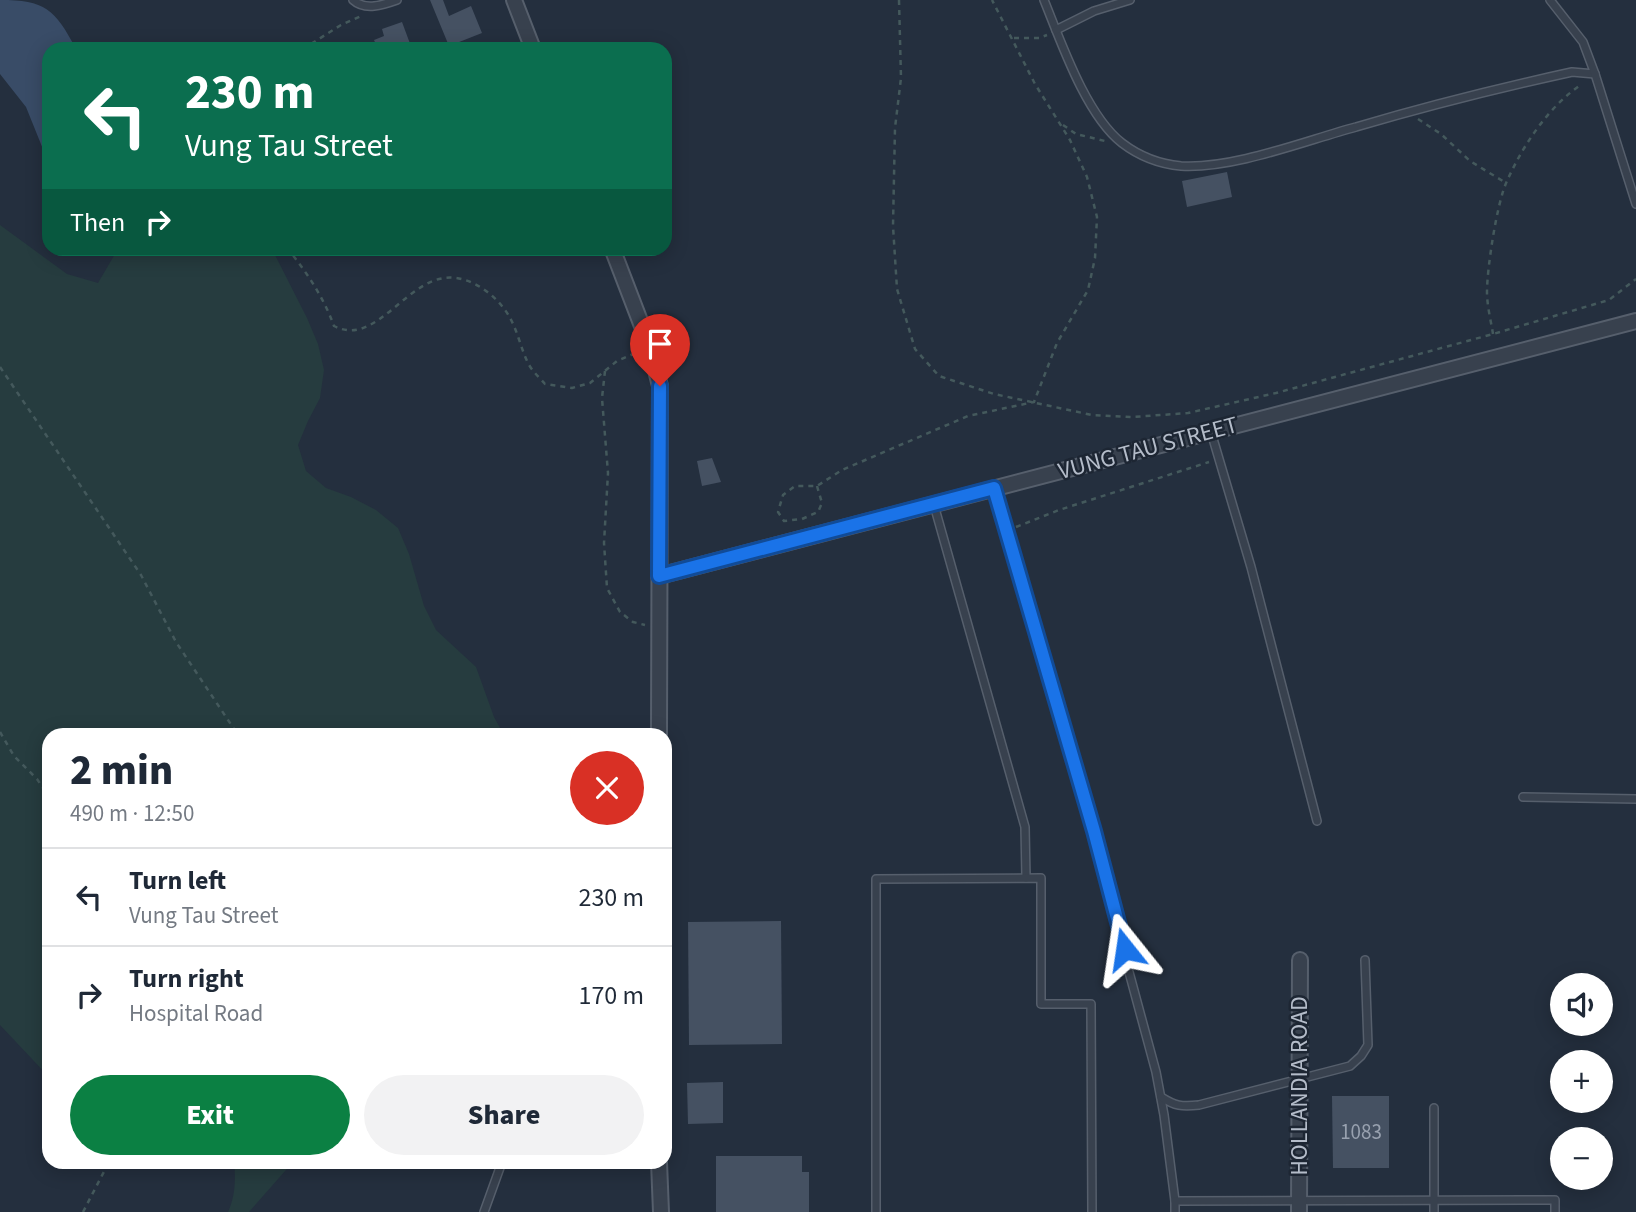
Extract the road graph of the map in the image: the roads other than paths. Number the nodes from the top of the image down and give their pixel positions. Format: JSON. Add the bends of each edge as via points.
{"nodes":[{"id":1,"x":353,"y":0,"type":"edge"},
{"id":2,"x":397,"y":0,"type":"edge"},
{"id":3,"x":514,"y":0,"type":"edge"},
{"id":4,"x":1044,"y":0,"type":"edge"},
{"id":5,"x":1130,"y":0,"type":"edge"},
{"id":6,"x":1550,"y":0,"type":"edge"},
{"id":7,"x":1056,"y":30,"type":"junction"},
{"id":8,"x":530,"y":42,"type":"edge"},
{"id":9,"x":1595,"y":74,"type":"junction"},
{"id":10,"x":1636,"y":204,"type":"edge"},
{"id":11,"x":615,"y":256,"type":"edge"},
{"id":12,"x":1636,"y":321,"type":"edge"},
{"id":13,"x":1211,"y":432,"type":"junction"},
{"id":14,"x":994,"y":488,"type":"junction"},
{"id":15,"x":934,"y":504,"type":"junction"},
{"id":16,"x":659,"y":576,"type":"junction"},
{"id":17,"x":659,"y":728,"type":"edge"},
{"id":18,"x":1523,"y":797,"type":"dead end"},
{"id":19,"x":1636,"y":799,"type":"edge"},
{"id":20,"x":1317,"y":821,"type":"dead end"},
{"id":21,"x":1026,"y":878,"type":"junction"},
{"id":22,"x":1125,"y":949,"type":"dead end"},
{"id":23,"x":1300,"y":960,"type":"dead end"},
{"id":24,"x":1365,"y":960,"type":"dead end"},
{"id":25,"x":1129,"y":972,"type":"dead end"},
{"id":26,"x":1299,"y":1079,"type":"junction"},
{"id":27,"x":1161,"y":1097,"type":"junction"},
{"id":28,"x":1434,"y":1108,"type":"dead end"},
{"id":29,"x":499,"y":1169,"type":"edge"},
{"id":30,"x":659,"y":1169,"type":"edge"},
{"id":31,"x":1434,"y":1200,"type":"junction"},
{"id":32,"x":1175,"y":1201,"type":"junction"},
{"id":33,"x":1299,"y":1207,"type":"edge"},
{"id":34,"x":484,"y":1212,"type":"edge"},
{"id":35,"x":661,"y":1212,"type":"edge"},
{"id":36,"x":876,"y":1212,"type":"edge"},
{"id":37,"x":1092,"y":1212,"type":"edge"},
{"id":38,"x":1175,"y":1212,"type":"edge"},
{"id":39,"x":1434,"y":1212,"type":"edge"},
{"id":40,"x":1555,"y":1212,"type":"edge"}],
"edges":[{"from":1,"to":2,"type":"lane","via":[[370,6]]},
{"from":3,"to":8,"type":"street"},
{"from":4,"to":7,"type":"lane"},
{"from":5,"to":7,"type":"lane"},
{"from":6,"to":9,"type":"lane","via":[[1583,42]]},
{"from":7,"to":9,"type":"lane","via":[[1108,131],[1142,156],[1182,166],[1254,156],[1406,112],[1572,72]]},
{"from":9,"to":10,"type":"lane"},
{"from":11,"to":16,"type":"street","via":[[660,386]]},
{"from":12,"to":13,"type":"street","name":"VUNG TAU STREET"},
{"from":13,"to":14,"type":"street","name":"VUNG TAU STREET"},
{"from":13,"to":20,"type":"lane"},
{"from":14,"to":15,"type":"street","name":"VUNG TAU STREET"},
{"from":14,"to":22,"type":"lane"},
{"from":15,"to":16,"type":"street","name":"VUNG TAU STREET"},
{"from":15,"to":21,"type":"lane","via":[[1025,827]]},
{"from":16,"to":17,"type":"street"},
{"from":18,"to":19,"type":"lane"},
{"from":21,"to":36,"type":"lane","via":[[876,879]]},
{"from":21,"to":37,"type":"lane","via":[[1041,878],[1041,1004],[1091,1004]]},
{"from":23,"to":26,"type":"street","name":"HOLLANDIA ROAD"},
{"from":24,"to":26,"type":"lane","via":[[1368,1045],[1350,1066]]},
{"from":25,"to":27,"type":"lane"},
{"from":26,"to":27,"type":"lane","via":[[1182,1107]]},
{"from":26,"to":33,"type":"street","name":"HOLLANDIA ROAD"},
{"from":27,"to":32,"type":"lane"},
{"from":28,"to":31,"type":"lane"},
{"from":29,"to":34,"type":"lane"},
{"from":30,"to":35,"type":"street"},
{"from":31,"to":33,"type":"lane"},
{"from":31,"to":39,"type":"lane"},
{"from":31,"to":40,"type":"lane","via":[[1555,1200]]},
{"from":32,"to":33,"type":"lane"},
{"from":32,"to":38,"type":"lane"}]}
